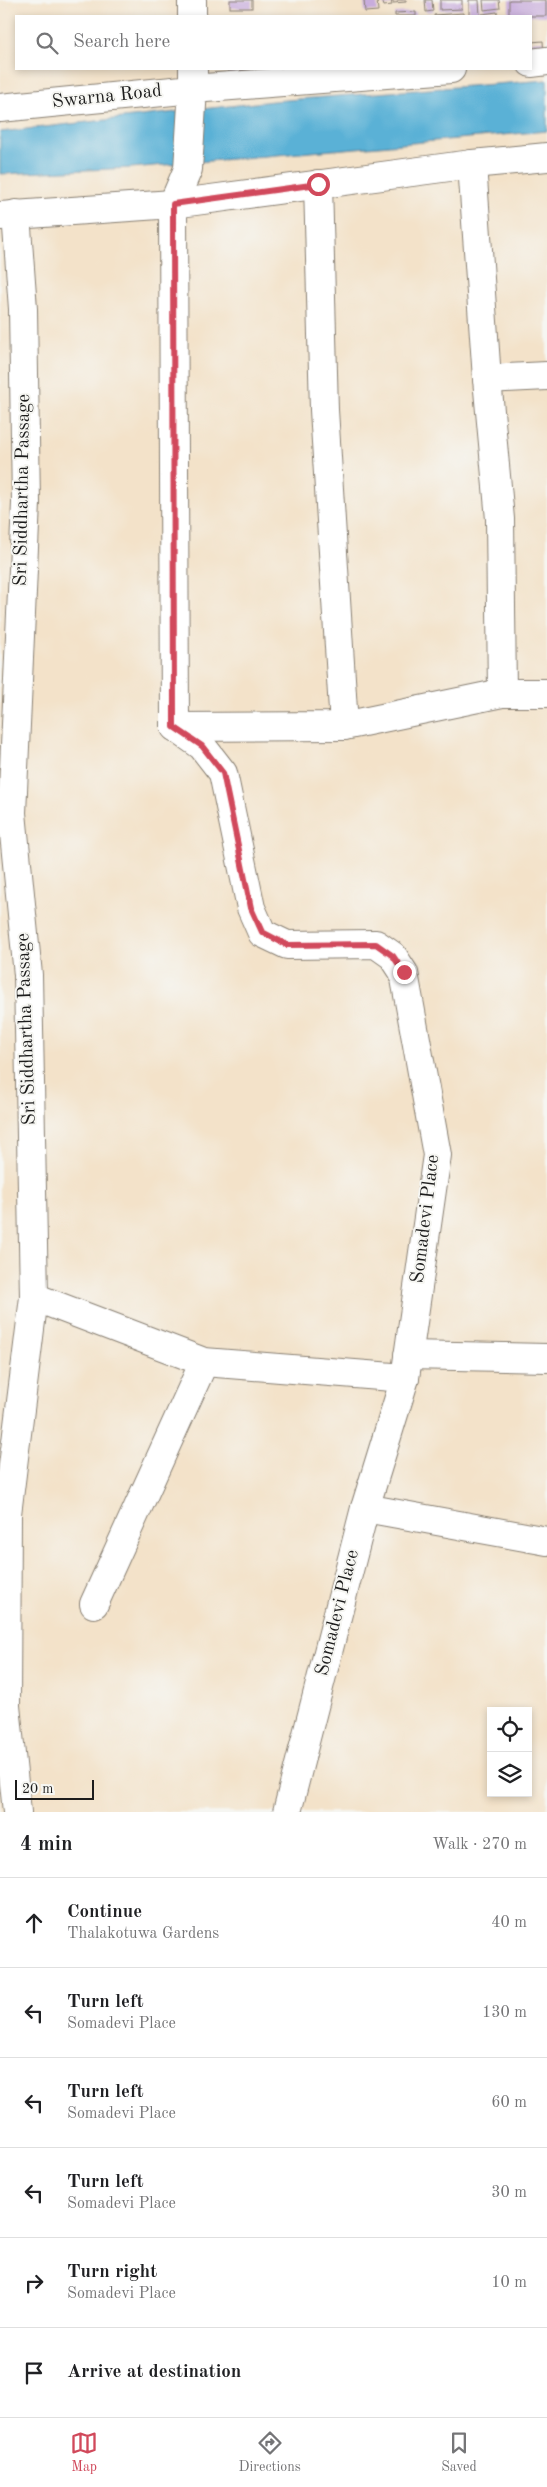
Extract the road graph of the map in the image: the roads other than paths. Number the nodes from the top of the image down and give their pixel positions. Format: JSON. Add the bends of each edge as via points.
{"nodes":[{"id":1,"x":192,"y":0,"type":"edge"},
{"id":2,"x":192,"y":15,"type":"edge"},
{"id":3,"x":547,"y":61,"type":"edge"},
{"id":4,"x":532,"y":62,"type":"edge"},
{"id":5,"x":425,"y":70,"type":"edge"},
{"id":6,"x":193,"y":79,"type":"edge"},
{"id":7,"x":0,"y":108,"type":"edge"},
{"id":8,"x":547,"y":157,"type":"edge"},
{"id":9,"x":472,"y":164,"type":"junction"},
{"id":10,"x":318,"y":184,"type":"junction"},
{"id":11,"x":173,"y":204,"type":"junction"},
{"id":12,"x":8,"y":215,"type":"edge"},
{"id":13,"x":11,"y":310,"type":"edge"},
{"id":14,"x":547,"y":376,"type":"edge"},
{"id":15,"x":487,"y":379,"type":"junction"},
{"id":16,"x":502,"y":693,"type":"junction"},
{"id":17,"x":547,"y":693,"type":"edge"},
{"id":18,"x":344,"y":726,"type":"junction"},
{"id":19,"x":174,"y":727,"type":"junction"},
{"id":20,"x":34,"y":1297,"type":"junction"},
{"id":21,"x":547,"y":1358,"type":"edge"},
{"id":22,"x":204,"y":1362,"type":"junction"},
{"id":23,"x":407,"y":1367,"type":"junction"},
{"id":24,"x":365,"y":1508,"type":"junction"},
{"id":25,"x":547,"y":1541,"type":"edge"},
{"id":26,"x":94,"y":1604,"type":"dead end"},
{"id":27,"x":18,"y":1812,"type":"edge"},
{"id":28,"x":287,"y":1812,"type":"edge"}],
"edges":[{"from":1,"to":2,"type":"street"},
{"from":3,"to":4,"type":"street"},
{"from":5,"to":6,"type":"street","name":"Swarna Road"},
{"from":6,"to":7,"type":"street","name":"Swarna Road"},
{"from":6,"to":11,"type":"street","via":[[188,168]]},
{"from":8,"to":9,"type":"street"},
{"from":9,"to":10,"type":"street"},
{"from":9,"to":15,"type":"street"},
{"from":10,"to":11,"type":"street"},
{"from":10,"to":18,"type":"street","via":[[324,410]]},
{"from":11,"to":12,"type":"street"},
{"from":11,"to":19,"type":"street"},
{"from":12,"to":13,"type":"street","name":"Sri Siddhartha Passage"},
{"from":13,"to":20,"type":"street","name":"Sri Siddhartha Passage","via":[[26,503],[12,813],[28,976]]},
{"from":14,"to":15,"type":"street"},
{"from":15,"to":16,"type":"street","via":[[500,520]]},
{"from":16,"to":17,"type":"street"},
{"from":16,"to":18,"type":"street"},
{"from":18,"to":19,"type":"street"},
{"from":19,"to":23,"type":"street","name":"Somadevi Place","via":[[202,746],[223,773],[251,908],[262,932],[287,945],[376,944],[393,956],[404,972],[437,1155]]},
{"from":20,"to":22,"type":"street"},
{"from":20,"to":27,"type":"street","name":"Sri Siddhartha Passage","via":[[7,1514],[6,1706]]},
{"from":21,"to":23,"type":"street"},
{"from":22,"to":23,"type":"street"},
{"from":22,"to":26,"type":"street"},
{"from":23,"to":24,"type":"street","name":"Somadevi Place"},
{"from":24,"to":25,"type":"street"},
{"from":24,"to":28,"type":"street","name":"Somadevi Place"}]}
